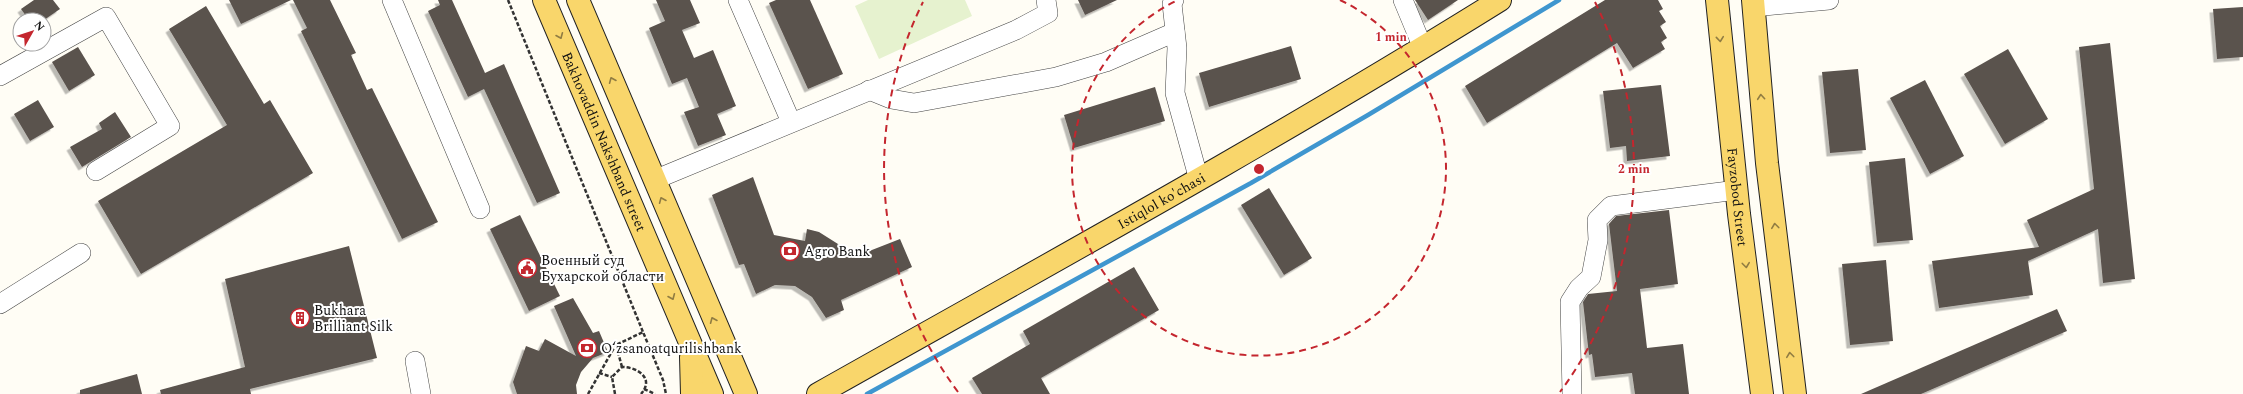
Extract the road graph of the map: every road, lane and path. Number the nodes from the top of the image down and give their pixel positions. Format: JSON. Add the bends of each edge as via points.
{"nodes":[{"id":1,"x":392,"y":0,"type":"edge"},
{"id":2,"x":508,"y":0,"type":"edge"},
{"id":3,"x":544,"y":0,"type":"edge"},
{"id":4,"x":578,"y":0,"type":"edge"},
{"id":5,"x":738,"y":0,"type":"edge"},
{"id":6,"x":1046,"y":0,"type":"edge"},
{"id":7,"x":1174,"y":0,"type":"edge"},
{"id":8,"x":1403,"y":0,"type":"edge"},
{"id":9,"x":1500,"y":0,"type":"edge"},
{"id":10,"x":1717,"y":0,"type":"edge"},
{"id":11,"x":1829,"y":0,"type":"edge"},
{"id":12,"x":1753,"y":4,"type":"edge"},
{"id":13,"x":1175,"y":32,"type":"junction"},
{"id":14,"x":1423,"y":48,"type":"junction"},
{"id":15,"x":0,"y":76,"type":"edge"},
{"id":16,"x":869,"y":90,"type":"junction"},
{"id":17,"x":791,"y":122,"type":"junction"},
{"id":18,"x":96,"y":171,"type":"dead end"},
{"id":19,"x":654,"y":180,"type":"junction"},
{"id":20,"x":1199,"y":180,"type":"junction"},
{"id":21,"x":1737,"y":190,"type":"junction"},
{"id":22,"x":480,"y":209,"type":"dead end"},
{"id":23,"x":81,"y":253,"type":"dead end"},
{"id":24,"x":0,"y":304,"type":"edge"},
{"id":25,"x":643,"y":332,"type":"junction"},
{"id":26,"x":691,"y":342,"type":"junction"},
{"id":27,"x":616,"y":345,"type":"junction"},
{"id":28,"x":415,"y":361,"type":"dead end"},
{"id":29,"x":622,"y":367,"type":"junction"},
{"id":30,"x":599,"y":373,"type":"junction"},
{"id":31,"x":612,"y":377,"type":"junction"},
{"id":32,"x":644,"y":389,"type":"junction"},
{"id":33,"x":421,"y":394,"type":"edge"},
{"id":34,"x":588,"y":394,"type":"edge"},
{"id":35,"x":614,"y":394,"type":"edge"},
{"id":36,"x":641,"y":394,"type":"edge"},
{"id":37,"x":655,"y":394,"type":"edge"},
{"id":38,"x":666,"y":394,"type":"edge"},
{"id":39,"x":692,"y":394,"type":"edge"},
{"id":40,"x":712,"y":394,"type":"edge"},
{"id":41,"x":746,"y":394,"type":"edge"},
{"id":42,"x":818,"y":394,"type":"edge"},
{"id":43,"x":1572,"y":394,"type":"edge"},
{"id":44,"x":1762,"y":394,"type":"edge"},
{"id":45,"x":1795,"y":394,"type":"edge"}],
"edges":[{"from":1,"to":22,"type":"street"},
{"from":2,"to":25,"type":"path"},
{"from":3,"to":26,"type":"main road","name":"Bakhovaddin Nakshband street","one_way":true},
{"from":19,"to":4,"type":"main road","one_way":true},
{"from":5,"to":17,"type":"street"},
{"from":6,"to":16,"type":"street","via":[[1048,13],[1029,23]]},
{"from":7,"to":13,"type":"street","via":[[1172,4]]},
{"from":8,"to":14,"type":"street"},
{"from":9,"to":14,"type":"main road","name":"Istiqlol ko'chasi"},
{"from":10,"to":21,"type":"main road","name":"Fayzobod Street","one_way":true},
{"from":11,"to":12,"type":"street"},
{"from":45,"to":12,"type":"main road","one_way":true,"via":[[1767,163]]},
{"from":13,"to":16,"type":"street","via":[[1106,62],[1056,77],[914,103]]},
{"from":13,"to":20,"type":"street","via":[[1175,93]]},
{"from":14,"to":20,"type":"main road","name":"Istiqlol ko'chasi"},
{"from":15,"to":18,"type":"street","via":[[106,17],[170,126]]},
{"from":16,"to":17,"type":"street"},
{"from":17,"to":19,"type":"street"},
{"from":41,"to":19,"type":"main road","one_way":true},
{"from":20,"to":42,"type":"main road","name":"Istiqlol ko'chasi"},
{"from":21,"to":43,"type":"street","via":[[1611,206],[1597,220],[1598,240],[1591,277],[1579,288],[1570,302]]},
{"from":21,"to":44,"type":"main road","name":"Fayzobod Street","one_way":true},
{"from":23,"to":24,"type":"street"},
{"from":25,"to":27,"type":"path"},
{"from":25,"to":38,"type":"path","via":[[663,380]]},
{"from":26,"to":39,"type":"main road"},
{"from":26,"to":40,"type":"main road","name":"Bakhovaddin Nakshband street"},
{"from":27,"to":29,"type":"path"},
{"from":27,"to":30,"type":"path"},
{"from":28,"to":33,"type":"street"},
{"from":29,"to":31,"type":"path"},
{"from":29,"to":32,"type":"path","via":[[632,367],[640,371],[644,379]]},
{"from":30,"to":31,"type":"path"},
{"from":30,"to":34,"type":"path"},
{"from":31,"to":35,"type":"path"},
{"from":32,"to":36,"type":"path"},
{"from":32,"to":37,"type":"path"}]}
